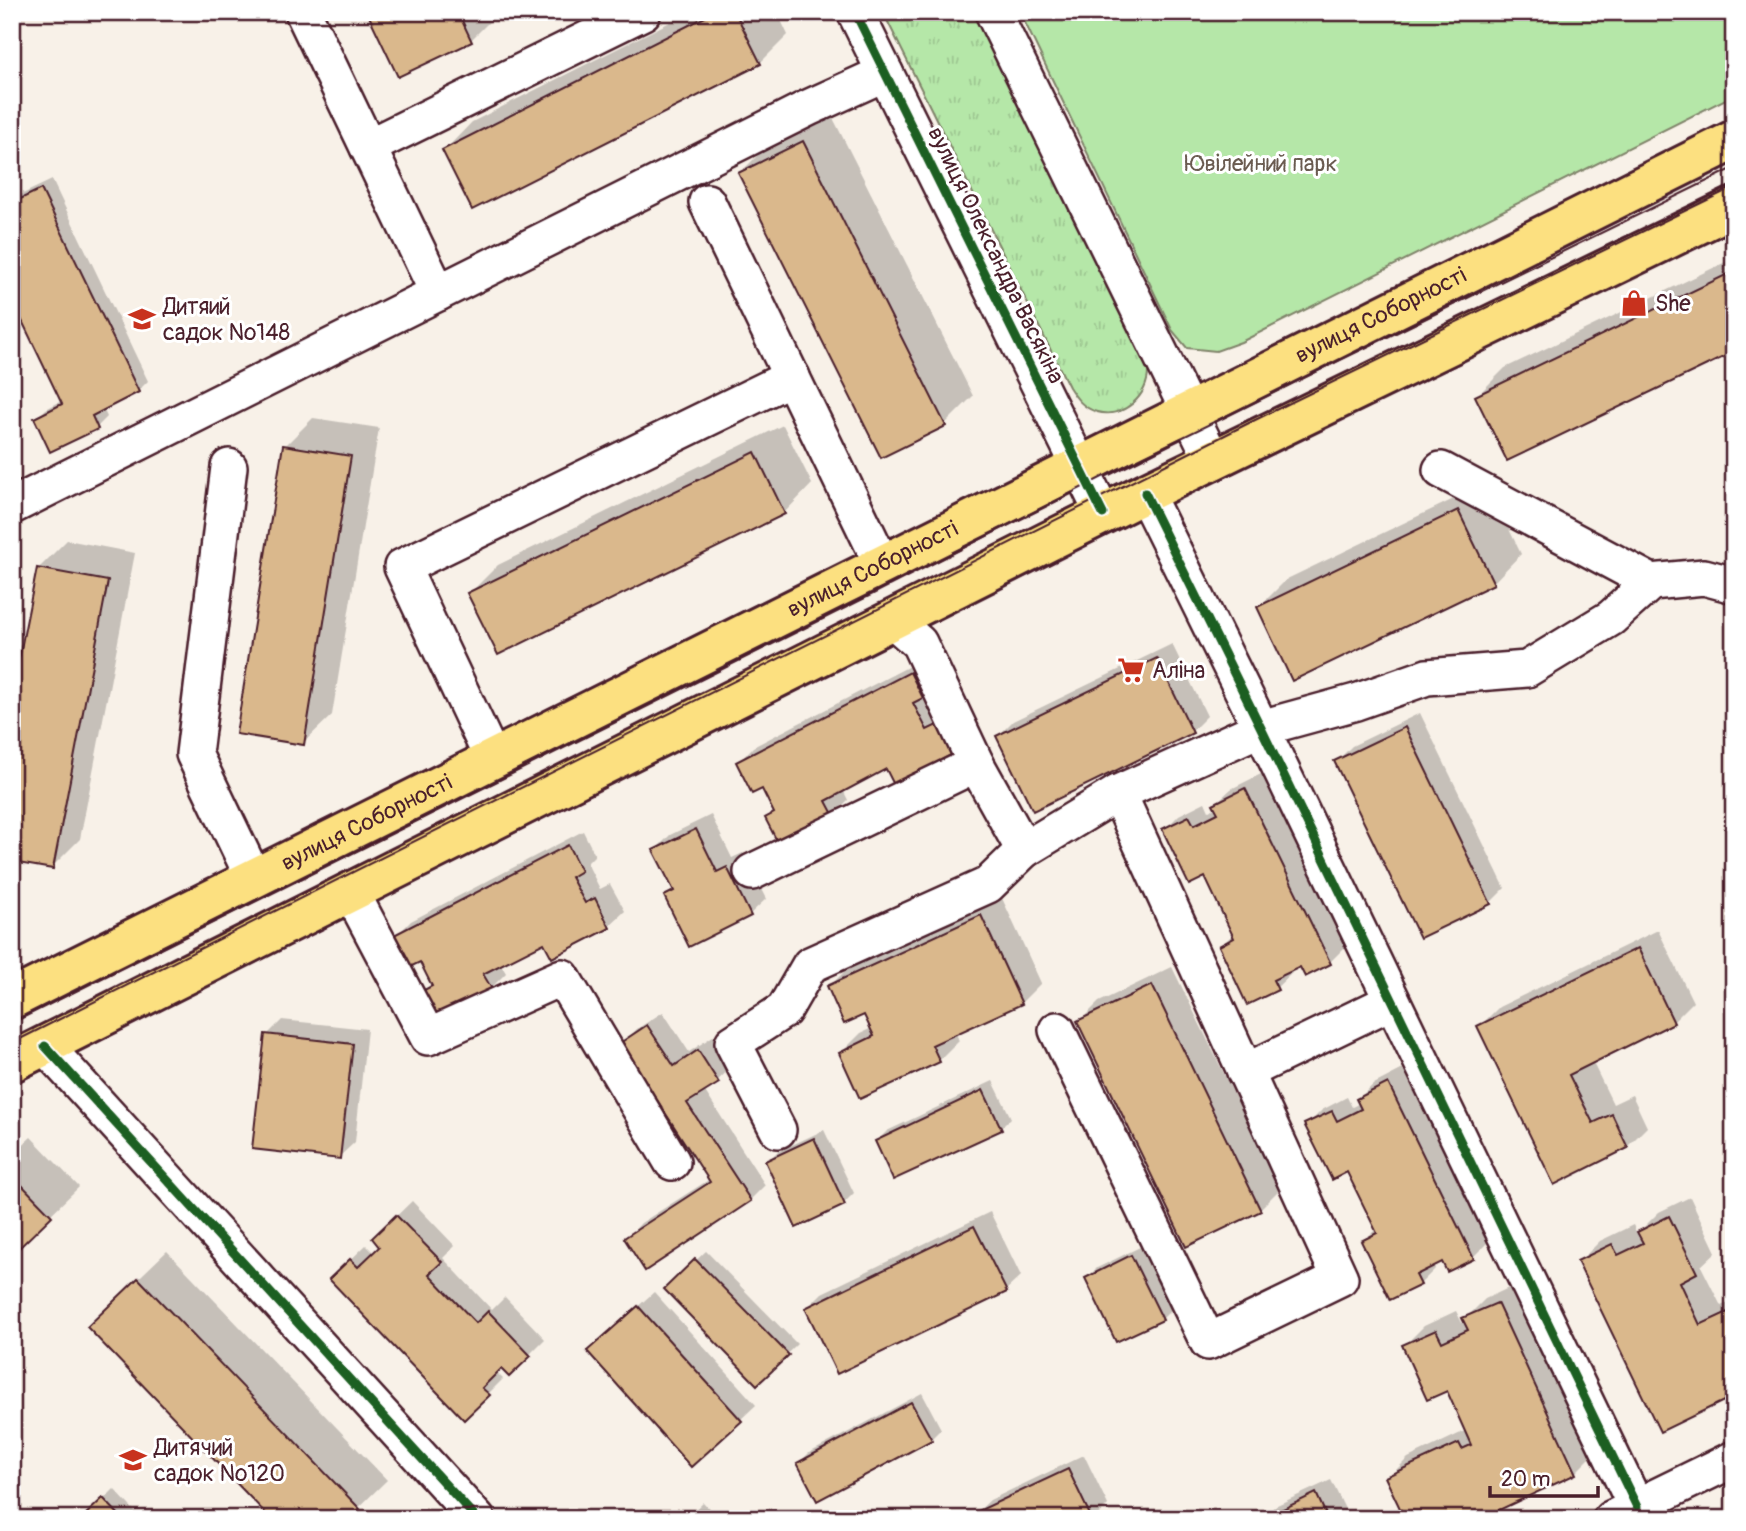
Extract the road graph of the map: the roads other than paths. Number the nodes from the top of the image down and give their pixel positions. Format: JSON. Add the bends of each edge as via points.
{"nodes":[{"id":1,"x":303,"y":12,"type":"edge"},
{"id":2,"x":643,"y":12,"type":"edge"},
{"id":3,"x":855,"y":12,"type":"edge"},
{"id":4,"x":993,"y":12,"type":"edge"},
{"id":5,"x":885,"y":73,"type":"junction"},
{"id":6,"x":1734,"y":140,"type":"edge"},
{"id":7,"x":368,"y":147,"type":"junction"},
{"id":8,"x":708,"y":202,"type":"dead end"},
{"id":9,"x":1734,"y":208,"type":"edge"},
{"id":10,"x":438,"y":293,"type":"junction"},
{"id":11,"x":792,"y":377,"type":"junction"},
{"id":12,"x":1188,"y":409,"type":"junction"},
{"id":13,"x":1213,"y":461,"type":"junction"},
{"id":14,"x":1079,"y":465,"type":"junction"},
{"id":15,"x":229,"y":467,"type":"dead end"},
{"id":16,"x":1441,"y":470,"type":"dead end"},
{"id":17,"x":1145,"y":493,"type":"junction"},
{"id":18,"x":12,"y":506,"type":"edge"},
{"id":19,"x":1103,"y":514,"type":"junction"},
{"id":20,"x":882,"y":564,"type":"junction"},
{"id":21,"x":1651,"y":582,"type":"junction"},
{"id":22,"x":1734,"y":585,"type":"edge"},
{"id":23,"x":894,"y":621,"type":"junction"},
{"id":24,"x":1261,"y":728,"type":"junction"},
{"id":25,"x":493,"y":760,"type":"junction"},
{"id":26,"x":976,"y":764,"type":"junction"},
{"id":27,"x":1118,"y":793,"type":"junction"},
{"id":28,"x":1024,"y":850,"type":"junction"},
{"id":29,"x":752,"y":872,"type":"dead end"},
{"id":30,"x":254,"y":878,"type":"junction"},
{"id":31,"x":351,"y":891,"type":"junction"},
{"id":32,"x":12,"y":999,"type":"edge"},
{"id":33,"x":1392,"y":1001,"type":"junction"},
{"id":34,"x":1057,"y":1030,"type":"dead end"},
{"id":35,"x":28,"y":1054,"type":"edge"},
{"id":36,"x":1245,"y":1072,"type":"junction"},
{"id":37,"x":778,"y":1130,"type":"dead end"},
{"id":38,"x":672,"y":1162,"type":"dead end"},
{"id":39,"x":1734,"y":1459,"type":"edge"},
{"id":40,"x":1630,"y":1515,"type":"edge"},
{"id":41,"x":477,"y":1519,"type":"edge"}],
"edges":[{"from":1,"to":7,"type":"street"},
{"from":2,"to":7,"type":"street"},
{"from":3,"to":5,"type":"street","name":"вулиця Олександра Васякіна"},
{"from":4,"to":12,"type":"street"},
{"from":5,"to":10,"type":"street"},
{"from":5,"to":14,"type":"street","name":"вулиця Олександра Васякіна"},
{"from":6,"to":12,"type":"main road","name":"вулиця Соборності"},
{"from":7,"to":10,"type":"street"},
{"from":8,"to":11,"type":"street"},
{"from":9,"to":13,"type":"main road"},
{"from":10,"to":18,"type":"street"},
{"from":11,"to":20,"type":"street"},
{"from":11,"to":25,"type":"street","via":[[402,568]]},
{"from":12,"to":13,"type":"street"},
{"from":12,"to":14,"type":"main road","name":"вулиця Соборності"},
{"from":13,"to":17,"type":"main road"},
{"from":14,"to":19,"type":"street","name":"вулиця Олександра Васякіна"},
{"from":14,"to":20,"type":"main road","name":"вулиця Соборності"},
{"from":15,"to":30,"type":"street","via":[[194,754]]},
{"from":16,"to":21,"type":"street"},
{"from":17,"to":19,"type":"main road"},
{"from":17,"to":24,"type":"street"},
{"from":19,"to":23,"type":"main road"},
{"from":20,"to":25,"type":"main road","name":"вулиця Соборності"},
{"from":21,"to":22,"type":"street","via":[[1704,577]]},
{"from":21,"to":24,"type":"street","via":[[1611,618],[1527,669],[1427,677]]},
{"from":23,"to":26,"type":"street","via":[[919,643]]},
{"from":23,"to":31,"type":"main road"},
{"from":24,"to":27,"type":"street"},
{"from":24,"to":33,"type":"street"},
{"from":25,"to":30,"type":"main road","name":"вулиця Соборності"},
{"from":26,"to":28,"type":"street"},
{"from":26,"to":29,"type":"street"},
{"from":27,"to":28,"type":"street"},
{"from":27,"to":36,"type":"street"},
{"from":28,"to":37,"type":"street","via":[[988,886],[810,965],[784,1010],[733,1042]]},
{"from":30,"to":32,"type":"main road","name":"вулиця Соборності"},
{"from":31,"to":35,"type":"main road"},
{"from":31,"to":38,"type":"street","via":[[428,1037],[562,977]]},
{"from":33,"to":36,"type":"street"},
{"from":33,"to":40,"type":"street"},
{"from":34,"to":36,"type":"street","via":[[1208,1342],[1340,1278]]},
{"from":35,"to":41,"type":"street"},
{"from":39,"to":40,"type":"street"}]}
